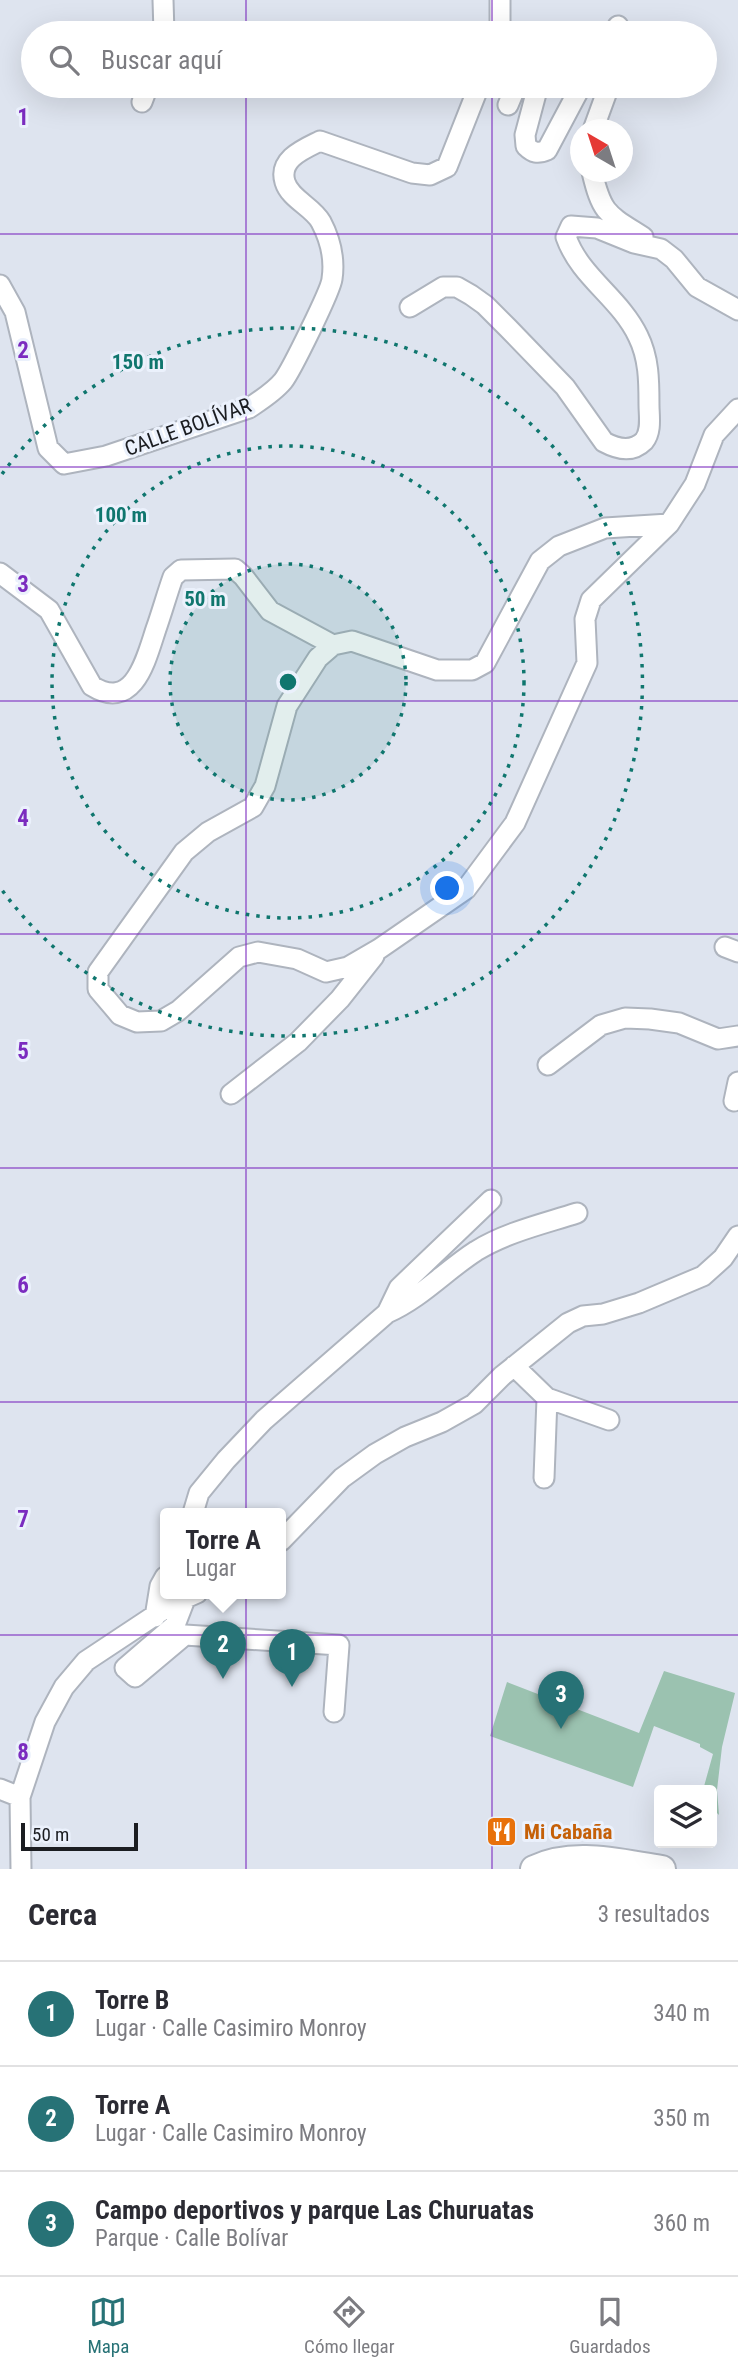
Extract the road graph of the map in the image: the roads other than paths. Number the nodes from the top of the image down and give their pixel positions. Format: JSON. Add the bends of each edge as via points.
{"nodes":[{"id":1,"x":163,"y":0,"type":"edge"},
{"id":2,"x":500,"y":0,"type":"edge"},
{"id":3,"x":164,"y":21,"type":"edge"},
{"id":4,"x":500,"y":21,"type":"edge"},
{"id":5,"x":474,"y":98,"type":"edge"},
{"id":6,"x":511,"y":98,"type":"edge"},
{"id":7,"x":535,"y":98,"type":"edge"},
{"id":8,"x":575,"y":98,"type":"edge"},
{"id":9,"x":605,"y":98,"type":"edge"},
{"id":10,"x":508,"y":105,"type":"dead end"},
{"id":11,"x":597,"y":119,"type":"edge"},
{"id":12,"x":594,"y":182,"type":"edge"},
{"id":13,"x":661,"y":249,"type":"junction"},
{"id":14,"x":0,"y":285,"type":"edge"},
{"id":15,"x":410,"y":307,"type":"dead end"},
{"id":16,"x":738,"y":310,"type":"edge"},
{"id":17,"x":738,"y":409,"type":"edge"},
{"id":18,"x":669,"y":524,"type":"junction"},
{"id":19,"x":0,"y":573,"type":"edge"},
{"id":20,"x":333,"y":645,"type":"junction"},
{"id":21,"x":379,"y":949,"type":"junction"},
{"id":22,"x":738,"y":1036,"type":"edge"},
{"id":23,"x":548,"y":1065,"type":"dead end"},
{"id":24,"x":231,"y":1094,"type":"dead end"},
{"id":25,"x":491,"y":1200,"type":"dead end"},
{"id":26,"x":577,"y":1213,"type":"dead end"},
{"id":27,"x":738,"y":1236,"type":"edge"},
{"id":28,"x":730,"y":1262,"type":"edge"},
{"id":29,"x":387,"y":1313,"type":"junction"},
{"id":30,"x":514,"y":1366,"type":"junction"},
{"id":31,"x":547,"y":1398,"type":"junction"},
{"id":32,"x":609,"y":1420,"type":"dead end"},
{"id":33,"x":544,"y":1478,"type":"dead end"},
{"id":34,"x":194,"y":1508,"type":"edge"},
{"id":35,"x":286,"y":1536,"type":"edge"},
{"id":36,"x":160,"y":1586,"type":"edge"},
{"id":37,"x":184,"y":1599,"type":"edge"},
{"id":38,"x":189,"y":1599,"type":"edge"},
{"id":39,"x":155,"y":1617,"type":"junction"},
{"id":40,"x":334,"y":1712,"type":"dead end"},
{"id":41,"x":0,"y":1789,"type":"edge"},
{"id":42,"x":20,"y":1797,"type":"junction"},
{"id":43,"x":21,"y":1869,"type":"edge"},
{"id":44,"x":534,"y":1869,"type":"edge"},
{"id":45,"x":662,"y":1869,"type":"edge"}],
"edges":[{"from":1,"to":3,"type":"street"},
{"from":2,"to":4,"type":"street"},
{"from":5,"to":14,"type":"street","name":"CALLE BOLÍVAR","via":[[447,167],[429,175],[320,141],[296,152],[285,166],[285,182],[320,219],[334,259],[332,283],[284,380],[249,408],[106,456],[64,464],[48,448],[15,312]]},
{"from":6,"to":10,"type":"street"},
{"from":7,"to":8,"type":"street","via":[[525,135],[526,146],[539,153],[547,150]]},
{"from":9,"to":11,"type":"street"},
{"from":12,"to":13,"type":"street","via":[[607,214]]},
{"from":13,"to":15,"type":"street","via":[[580,225],[571,226],[566,237],[572,254],[625,314],[644,352],[650,428],[646,439],[635,447],[604,442],[565,387],[471,295],[457,287],[443,287]]},
{"from":13,"to":16,"type":"street","via":[[697,287]]},
{"from":17,"to":18,"type":"street","via":[[714,435],[695,484]]},
{"from":18,"to":20,"type":"street","via":[[606,528],[559,546],[540,561],[485,663],[472,670],[437,670],[352,641]]},
{"from":18,"to":21,"type":"street","via":[[591,600],[585,619],[587,663],[515,823],[466,889]]},
{"from":19,"to":20,"type":"street","via":[[49,610],[92,686],[103,692],[119,692],[141,673],[173,577],[181,570],[235,569],[270,611]]},
{"from":20,"to":21,"type":"street","via":[[318,658],[287,706],[265,786],[253,807],[208,832],[184,852],[98,972],[98,989],[121,1015],[136,1022],[161,1021],[239,957],[258,952],[297,959],[326,972],[348,967]]},
{"from":21,"to":24,"type":"street","via":[[298,1042]]},
{"from":22,"to":23,"type":"street","via":[[718,1039],[679,1023],[625,1018],[601,1025]]},
{"from":25,"to":29,"type":"street","via":[[399,1288]]},
{"from":26,"to":29,"type":"street","via":[[506,1236]]},
{"from":27,"to":28,"type":"street"},
{"from":28,"to":30,"type":"street","via":[[639,1303],[568,1323]]},
{"from":29,"to":34,"type":"street","via":[[264,1420],[198,1493]]},
{"from":30,"to":31,"type":"street"},
{"from":30,"to":35,"type":"street","via":[[474,1404],[375,1454],[342,1478]]},
{"from":31,"to":32,"type":"street"},
{"from":31,"to":33,"type":"street"},
{"from":36,"to":39,"type":"street"},
{"from":37,"to":39,"type":"street"},
{"from":38,"to":40,"type":"street","via":[[175,1625],[125,1668],[135,1677],[185,1635],[338,1646]]},
{"from":39,"to":42,"type":"street","via":[[86,1661],[64,1687],[45,1722]]},
{"from":41,"to":42,"type":"street"},
{"from":42,"to":43,"type":"street"},
{"from":44,"to":45,"type":"street","via":[[548,1862],[590,1858]]}]}
